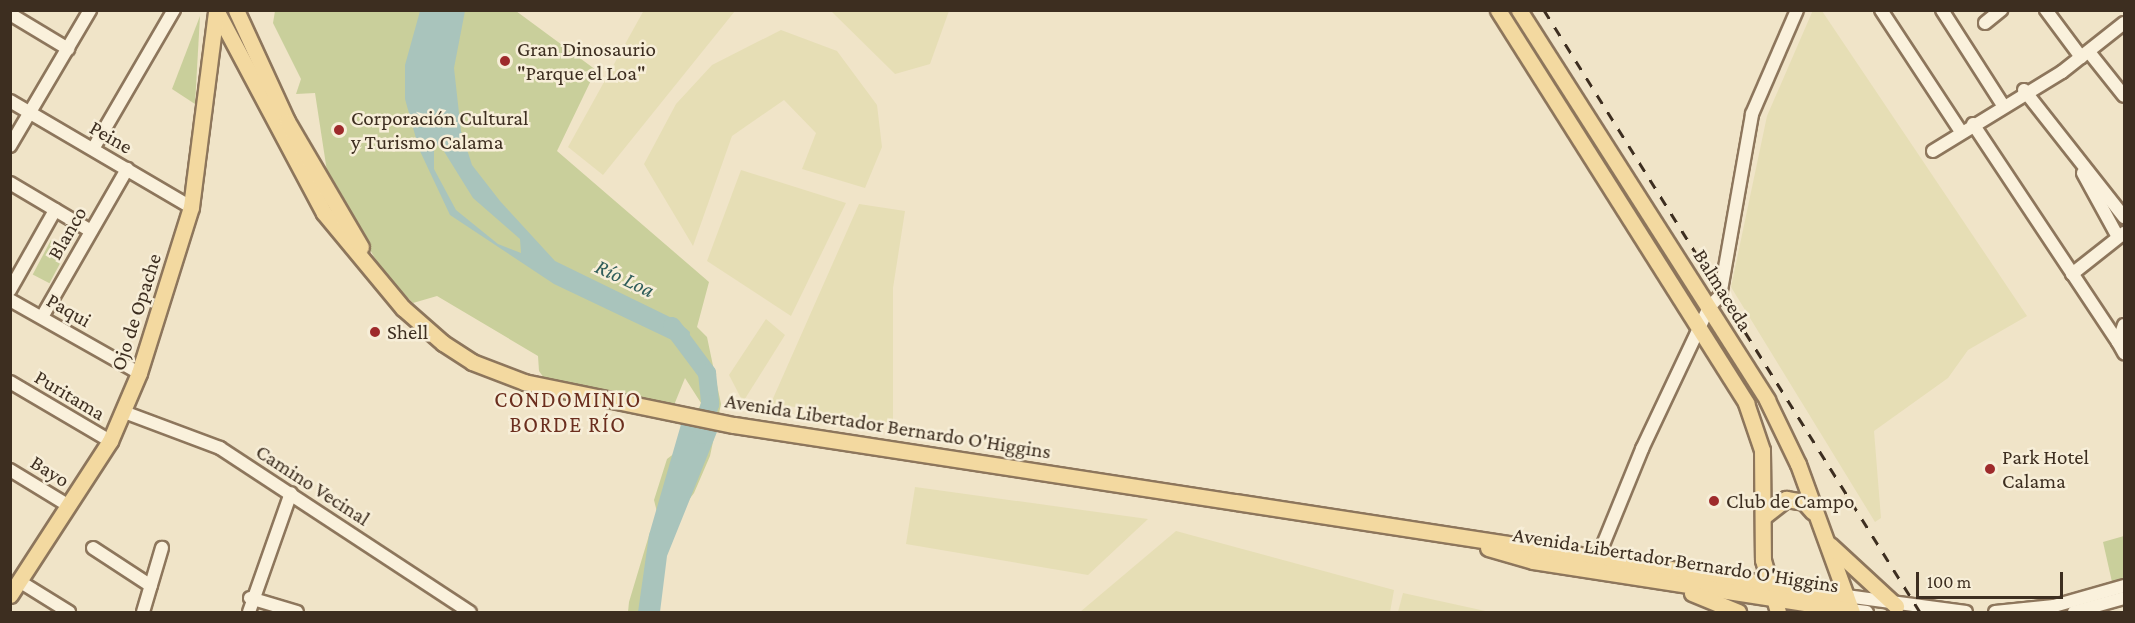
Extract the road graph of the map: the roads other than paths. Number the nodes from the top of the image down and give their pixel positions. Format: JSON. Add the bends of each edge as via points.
{"nodes":[{"id":1,"x":90,"y":10,"type":"edge"},
{"id":2,"x":174,"y":10,"type":"edge"},
{"id":3,"x":236,"y":10,"type":"edge"},
{"id":4,"x":1498,"y":10,"type":"edge"},
{"id":5,"x":1519,"y":10,"type":"edge"},
{"id":6,"x":1797,"y":10,"type":"edge"},
{"id":7,"x":1881,"y":10,"type":"edge"},
{"id":8,"x":1942,"y":10,"type":"edge"},
{"id":9,"x":2001,"y":10,"type":"edge"},
{"id":10,"x":2046,"y":10,"type":"edge"},
{"id":11,"x":216,"y":11,"type":"edge"},
{"id":12,"x":10,"y":14,"type":"edge"},
{"id":13,"x":1985,"y":23,"type":"dead end"},
{"id":14,"x":2124,"y":23,"type":"edge"},
{"id":15,"x":68,"y":49,"type":"junction"},
{"id":16,"x":2085,"y":54,"type":"junction"},
{"id":17,"x":2024,"y":90,"type":"junction"},
{"id":18,"x":2124,"y":96,"type":"edge"},
{"id":19,"x":10,"y":101,"type":"edge"},
{"id":20,"x":2002,"y":104,"type":"junction"},
{"id":21,"x":30,"y":113,"type":"junction"},
{"id":22,"x":1973,"y":124,"type":"junction"},
{"id":23,"x":1961,"y":132,"type":"junction"},
{"id":24,"x":10,"y":146,"type":"edge"},
{"id":25,"x":93,"y":149,"type":"junction"},
{"id":26,"x":1933,"y":151,"type":"dead end"},
{"id":27,"x":2082,"y":169,"type":"junction"},
{"id":28,"x":127,"y":170,"type":"junction"},
{"id":29,"x":10,"y":183,"type":"edge"},
{"id":30,"x":191,"y":207,"type":"junction"},
{"id":31,"x":55,"y":210,"type":"junction"},
{"id":32,"x":2124,"y":217,"type":"edge"},
{"id":33,"x":91,"y":231,"type":"junction"},
{"id":34,"x":2121,"y":235,"type":"edge"},
{"id":35,"x":2072,"y":274,"type":"junction"},
{"id":36,"x":381,"y":281,"type":"junction"},
{"id":37,"x":10,"y":290,"type":"edge"},
{"id":38,"x":10,"y":300,"type":"edge"},
{"id":39,"x":1709,"y":308,"type":"junction"},
{"id":40,"x":42,"y":317,"type":"junction"},
{"id":41,"x":2124,"y":325,"type":"edge"},
{"id":42,"x":1700,"y":327,"type":"junction"},
{"id":43,"x":2118,"y":342,"type":"junction"},
{"id":44,"x":2124,"y":353,"type":"edge"},
{"id":45,"x":139,"y":373,"type":"junction"},
{"id":46,"x":10,"y":382,"type":"edge"},
{"id":47,"x":124,"y":412,"type":"junction"},
{"id":48,"x":110,"y":441,"type":"junction"},
{"id":49,"x":10,"y":470,"type":"edge"},
{"id":50,"x":291,"y":493,"type":"junction"},
{"id":51,"x":69,"y":506,"type":"junction"},
{"id":52,"x":1813,"y":512,"type":"junction"},
{"id":53,"x":1764,"y":516,"type":"junction"},
{"id":54,"x":1425,"y":530,"type":"junction"},
{"id":55,"x":1824,"y":538,"type":"junction"},
{"id":56,"x":93,"y":548,"type":"dead end"},
{"id":57,"x":162,"y":548,"type":"dead end"},
{"id":58,"x":1598,"y":557,"type":"junction"},
{"id":59,"x":1763,"y":560,"type":"junction"},
{"id":60,"x":1652,"y":579,"type":"junction"},
{"id":61,"x":1744,"y":580,"type":"junction"},
{"id":62,"x":19,"y":581,"type":"junction"},
{"id":63,"x":151,"y":586,"type":"junction"},
{"id":64,"x":2124,"y":586,"type":"edge"},
{"id":65,"x":10,"y":595,"type":"edge"},
{"id":66,"x":250,"y":598,"type":"junction"},
{"id":67,"x":1773,"y":598,"type":"edge"},
{"id":68,"x":2124,"y":598,"type":"edge"},
{"id":69,"x":1849,"y":606,"type":"edge"},
{"id":70,"x":1896,"y":606,"type":"junction"},
{"id":71,"x":69,"y":612,"type":"edge"},
{"id":72,"x":143,"y":612,"type":"edge"},
{"id":73,"x":249,"y":612,"type":"edge"},
{"id":74,"x":297,"y":612,"type":"edge"},
{"id":75,"x":470,"y":612,"type":"edge"},
{"id":76,"x":1738,"y":612,"type":"edge"},
{"id":77,"x":1867,"y":612,"type":"edge"},
{"id":78,"x":1966,"y":612,"type":"edge"},
{"id":79,"x":1995,"y":612,"type":"edge"},
{"id":80,"x":2074,"y":612,"type":"edge"}],
"edges":[{"from":1,"to":15,"type":"street"},
{"from":2,"to":25,"type":"street"},
{"from":3,"to":36,"type":"main road","name":"Avenida Libertador Bernardo O'Higgins","via":[[287,121]]},
{"from":4,"to":42,"type":"main road","name":"Balmaceda"},
{"from":5,"to":39,"type":"main road","name":"Balmaceda"},
{"from":6,"to":39,"type":"street","via":[[1752,114],[1720,296]]},
{"from":7,"to":23,"type":"street"},
{"from":8,"to":20,"type":"street"},
{"from":9,"to":13,"type":"street"},
{"from":10,"to":16,"type":"street"},
{"from":11,"to":30,"type":"main road","name":"Ojo de Opache"},
{"from":11,"to":36,"type":"main road","name":"Avenida Libertador Bernardo O'Higgins","via":[[288,154],[324,213]]},
{"from":12,"to":15,"type":"street"},
{"from":14,"to":16,"type":"street"},
{"from":15,"to":21,"type":"street"},
{"from":16,"to":17,"type":"street"},
{"from":16,"to":18,"type":"street"},
{"from":17,"to":20,"type":"street"},
{"from":17,"to":27,"type":"street"},
{"from":19,"to":21,"type":"street","name":"Peine"},
{"from":20,"to":22,"type":"street"},
{"from":21,"to":24,"type":"street"},
{"from":21,"to":25,"type":"street","name":"Peine"},
{"from":22,"to":23,"type":"street"},
{"from":22,"to":35,"type":"street"},
{"from":23,"to":26,"type":"street"},
{"from":25,"to":28,"type":"street","name":"Peine"},
{"from":27,"to":32,"type":"street"},
{"from":27,"to":34,"type":"street"},
{"from":28,"to":30,"type":"street","name":"Peine"},
{"from":28,"to":33,"type":"street","name":"Blanco"},
{"from":29,"to":31,"type":"street"},
{"from":30,"to":45,"type":"main road","name":"Ojo de Opache"},
{"from":31,"to":33,"type":"street"},
{"from":31,"to":37,"type":"street","name":"Blanco"},
{"from":33,"to":40,"type":"street","name":"Blanco"},
{"from":34,"to":35,"type":"street"},
{"from":35,"to":43,"type":"street"},
{"from":36,"to":54,"type":"main road","name":"Avenida Libertador Bernardo O'Higgins","via":[[425,327],[472,362],[534,386],[734,425]]},
{"from":38,"to":40,"type":"street","name":"Paqui"},
{"from":39,"to":42,"type":"street"},
{"from":39,"to":52,"type":"main road","name":"Balmaceda","via":[[1778,420]]},
{"from":40,"to":45,"type":"street","name":"Paqui"},
{"from":41,"to":43,"type":"street"},
{"from":42,"to":53,"type":"main road","name":"Balmaceda","via":[[1752,418],[1764,467]]},
{"from":42,"to":58,"type":"street"},
{"from":43,"to":44,"type":"street"},
{"from":45,"to":47,"type":"main road","name":"Ojo de Opache"},
{"from":46,"to":48,"type":"street","name":"Puritama"},
{"from":47,"to":48,"type":"main road","name":"Ojo de Opache"},
{"from":47,"to":50,"type":"street","name":"Camino Vecinal","via":[[220,448]]},
{"from":48,"to":51,"type":"main road","name":"Ojo de Opache"},
{"from":49,"to":51,"type":"street","name":"Bayo"},
{"from":50,"to":66,"type":"street"},
{"from":50,"to":75,"type":"street","name":"Camino Vecinal"},
{"from":51,"to":62,"type":"main road","name":"Ojo de Opache"},
{"from":52,"to":53,"type":"main road","via":[[1798,500],[1786,499]]},
{"from":52,"to":55,"type":"main road","name":"Balmaceda"},
{"from":53,"to":59,"type":"main road","name":"Balmaceda"},
{"from":54,"to":58,"type":"main road","name":"Avenida Libertador Bernardo O'Higgins"},
{"from":54,"to":60,"type":"main road","name":"Avenida Libertador Bernardo O'Higgins","via":[[1533,561]]},
{"from":55,"to":69,"type":"main road","name":"Balmaceda"},
{"from":55,"to":70,"type":"main road"},
{"from":56,"to":63,"type":"street"},
{"from":57,"to":63,"type":"street"},
{"from":58,"to":61,"type":"main road","name":"Avenida Libertador Bernardo O'Higgins"},
{"from":59,"to":61,"type":"main road"},
{"from":59,"to":67,"type":"main road","name":"Balmaceda"},
{"from":60,"to":67,"type":"main road","name":"Avenida Libertador Bernardo O'Higgins"},
{"from":60,"to":76,"type":"main road"},
{"from":61,"to":67,"type":"main road","name":"Avenida Libertador Bernardo O'Higgins"},
{"from":62,"to":65,"type":"main road","name":"Ojo de Opache"},
{"from":62,"to":71,"type":"street"},
{"from":63,"to":72,"type":"street"},
{"from":64,"to":79,"type":"street","via":[[2054,606]]},
{"from":66,"to":73,"type":"street"},
{"from":66,"to":74,"type":"street"},
{"from":67,"to":69,"type":"main road","name":"Avenida Libertador Bernardo O'Higgins"},
{"from":68,"to":80,"type":"street"},
{"from":69,"to":70,"type":"street"},
{"from":69,"to":77,"type":"street"},
{"from":70,"to":78,"type":"street"}]}
